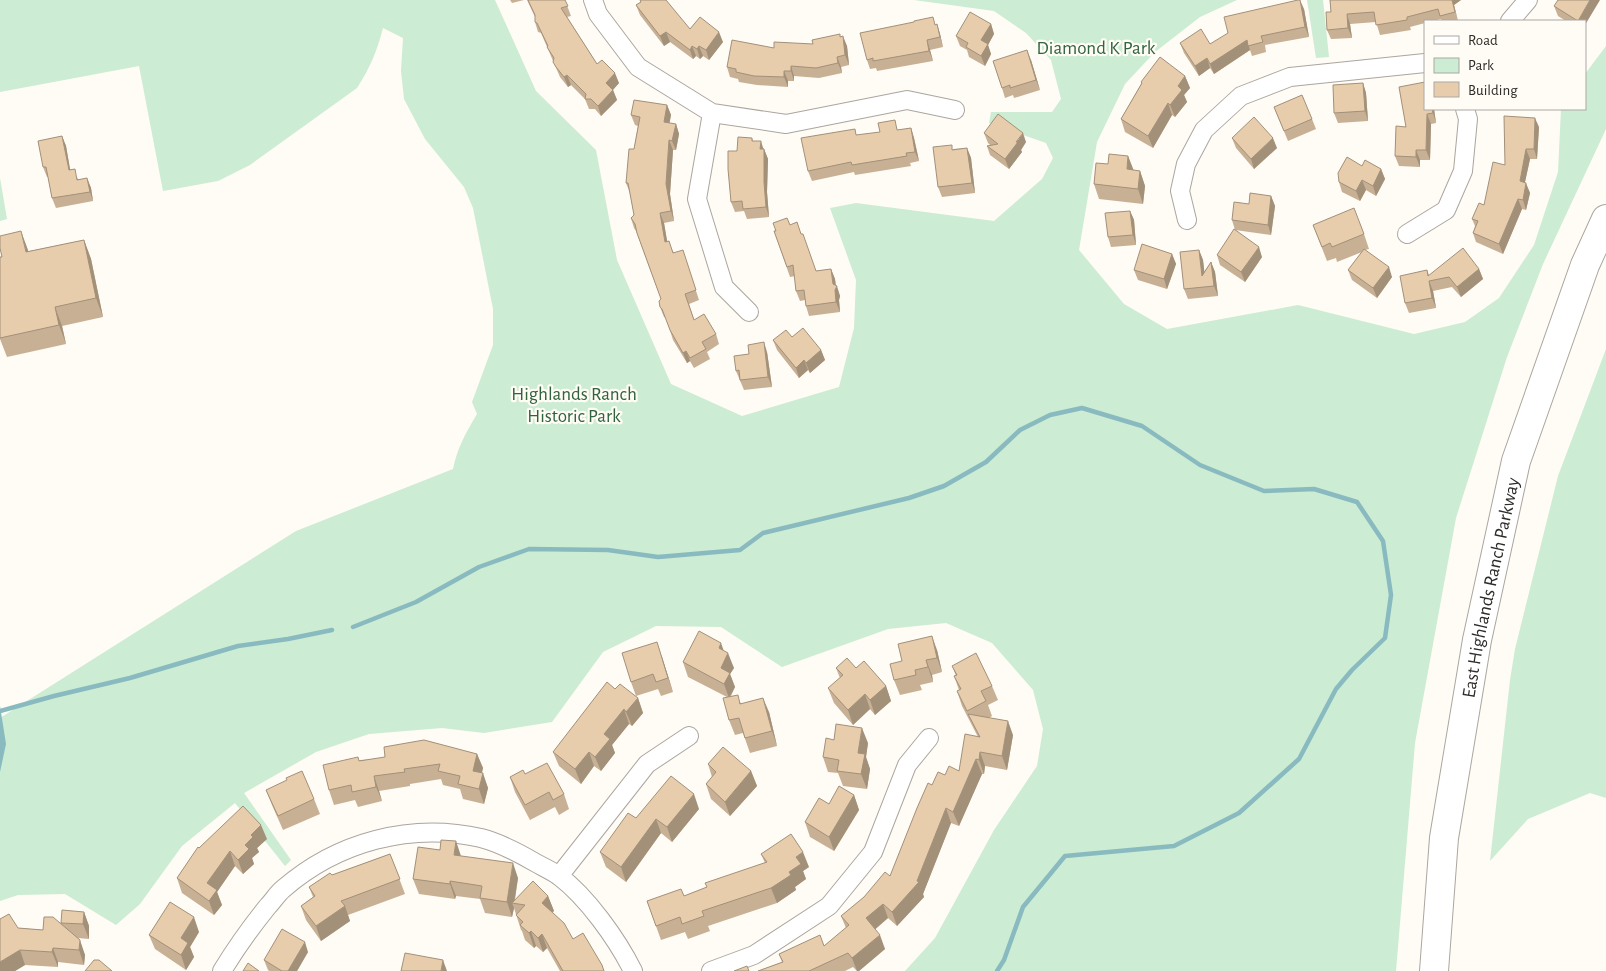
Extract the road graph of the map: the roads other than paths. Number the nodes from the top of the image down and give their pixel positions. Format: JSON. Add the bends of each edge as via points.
{"nodes":[{"id":1,"x":593,"y":0,"type":"edge"},
{"id":2,"x":1528,"y":0,"type":"edge"},
{"id":3,"x":1511,"y":20,"type":"edge"},
{"id":4,"x":1424,"y":63,"type":"edge"},
{"id":5,"x":955,"y":110,"type":"dead end"},
{"id":6,"x":1465,"y":110,"type":"edge"},
{"id":7,"x":712,"y":113,"type":"junction"},
{"id":8,"x":1606,"y":219,"type":"edge"},
{"id":9,"x":1186,"y":220,"type":"dead end"},
{"id":10,"x":1407,"y":234,"type":"dead end"},
{"id":11,"x":749,"y":312,"type":"dead end"},
{"id":12,"x":689,"y":736,"type":"dead end"},
{"id":13,"x":929,"y":738,"type":"dead end"},
{"id":14,"x":559,"y":876,"type":"junction"},
{"id":15,"x":222,"y":971,"type":"edge"},
{"id":16,"x":633,"y":971,"type":"edge"},
{"id":17,"x":711,"y":971,"type":"edge"},
{"id":18,"x":1434,"y":971,"type":"edge"}],
"edges":[{"from":1,"to":7,"type":"street","via":[[598,14],[638,67]]},
{"from":2,"to":3,"type":"street"},
{"from":4,"to":9,"type":"street","via":[[1290,77],[1241,96],[1204,130],[1186,164],[1180,191]]},
{"from":5,"to":7,"type":"street","via":[[907,100],[786,124]]},
{"from":6,"to":10,"type":"street","via":[[1468,119],[1463,171],[1446,210]]},
{"from":7,"to":11,"type":"street","via":[[697,199],[724,287]]},
{"from":8,"to":18,"type":"main road","name":"East Highlands Ranch Parkway","via":[[1585,265],[1516,461],[1477,640],[1447,819]]},
{"from":12,"to":14,"type":"street","via":[[648,764]]},
{"from":13,"to":17,"type":"street","via":[[907,765],[873,852],[829,906],[754,955]]},
{"from":14,"to":15,"type":"street","via":[[500,844],[481,838],[419,833],[376,839],[315,866],[281,891],[251,927]]},
{"from":14,"to":16,"type":"street","via":[[588,904],[612,935]]}]}
